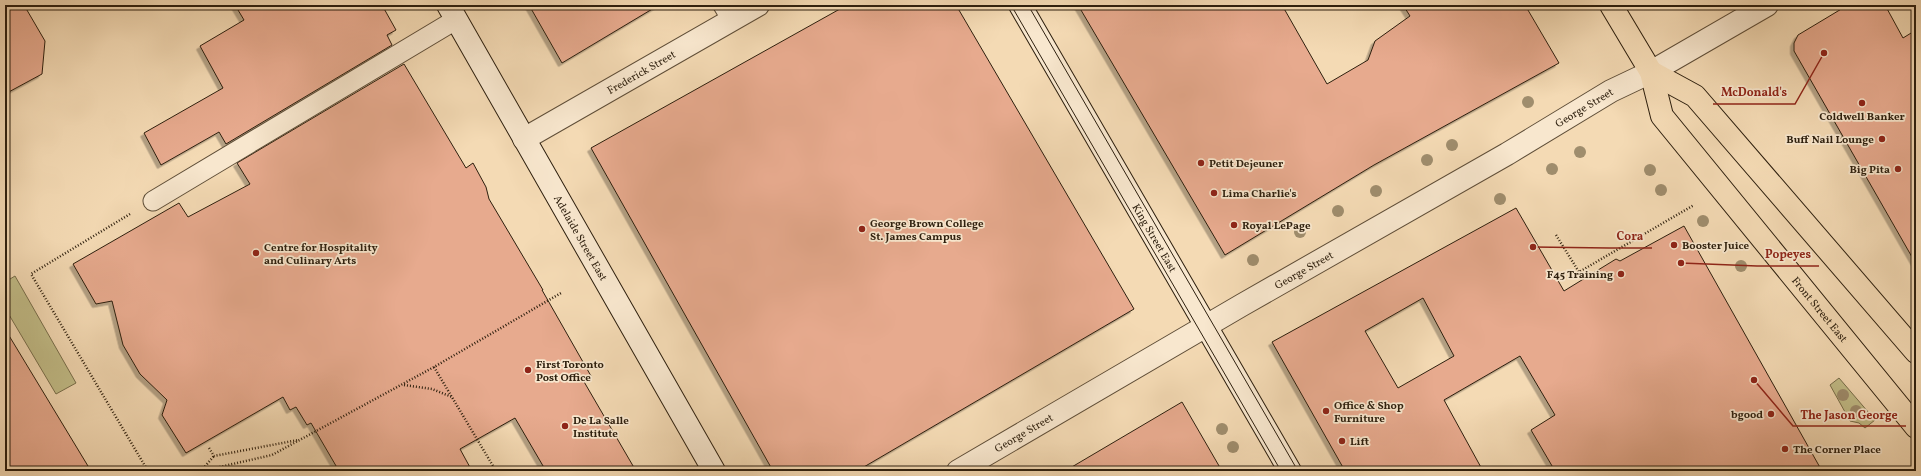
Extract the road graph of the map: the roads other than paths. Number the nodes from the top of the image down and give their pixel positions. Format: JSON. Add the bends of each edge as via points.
{"nodes":[{"id":1,"x":758,"y":5,"type":"edge"},
{"id":2,"x":1020,"y":5,"type":"edge"},
{"id":3,"x":1611,"y":5,"type":"edge"},
{"id":4,"x":1767,"y":5,"type":"edge"},
{"id":5,"x":452,"y":12,"type":"edge"},
{"id":6,"x":728,"y":12,"type":"edge"},
{"id":7,"x":1651,"y":72,"type":"junction"},
{"id":8,"x":524,"y":139,"type":"junction"},
{"id":9,"x":153,"y":201,"type":"road end"},
{"id":10,"x":1206,"y":326,"type":"junction"},
{"id":11,"x":1916,"y":352,"type":"edge"},
{"id":12,"x":1916,"y":427,"type":"edge"},
{"id":13,"x":714,"y":471,"type":"edge"},
{"id":14,"x":958,"y":471,"type":"edge"},
{"id":15,"x":1290,"y":471,"type":"edge"}],
"edges":[{"from":1,"to":6,"type":"street","name":"Frederick Street"},
{"from":2,"to":10,"type":"street","name":"King Street East"},
{"from":3,"to":7,"type":"main road","name":"Front Street East"},
{"from":4,"to":7,"type":"street","name":"George Street"},
{"from":5,"to":8,"type":"street","name":"Adelaide Street East"},
{"from":5,"to":9,"type":"lane"},
{"from":6,"to":8,"type":"street","name":"Frederick Street"},
{"from":7,"to":10,"type":"street","name":"George Street","via":[[1611,91],[1507,154]]},
{"from":7,"to":11,"type":"main road","via":[[1695,96]]},
{"from":7,"to":12,"type":"main road","name":"Front Street East","via":[[1662,116]]},
{"from":8,"to":13,"type":"street","name":"Adelaide Street East"},
{"from":10,"to":14,"type":"street","name":"George Street"},
{"from":10,"to":15,"type":"street","name":"King Street East"}]}
